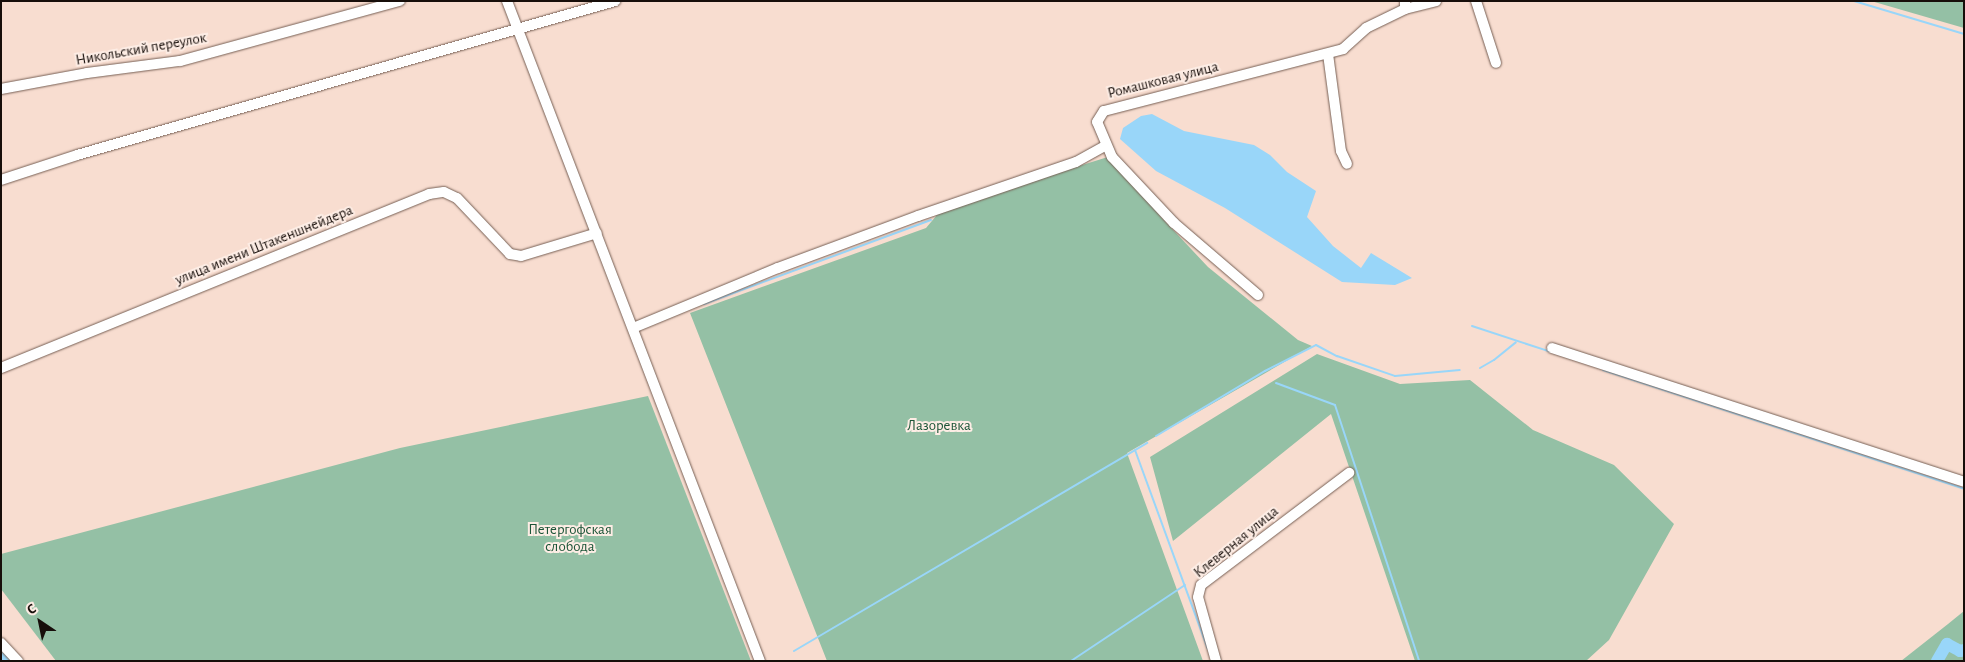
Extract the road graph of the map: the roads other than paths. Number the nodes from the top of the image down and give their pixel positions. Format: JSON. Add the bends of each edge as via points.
{"nodes":[{"id":1,"x":400,"y":1,"type":"edge"},
{"id":2,"x":506,"y":1,"type":"edge"},
{"id":3,"x":615,"y":1,"type":"edge"},
{"id":4,"x":1436,"y":1,"type":"edge"},
{"id":5,"x":1476,"y":1,"type":"edge"},
{"id":6,"x":1405,"y":5,"type":"edge"},
{"id":7,"x":517,"y":29,"type":"junction"},
{"id":8,"x":1328,"y":54,"type":"junction"},
{"id":9,"x":1496,"y":63,"type":"dead end"},
{"id":10,"x":1,"y":88,"type":"edge"},
{"id":11,"x":1105,"y":146,"type":"junction"},
{"id":12,"x":1347,"y":164,"type":"dead end"},
{"id":13,"x":1,"y":180,"type":"edge"},
{"id":14,"x":597,"y":233,"type":"junction"},
{"id":15,"x":1258,"y":295,"type":"dead end"},
{"id":16,"x":633,"y":328,"type":"junction"},
{"id":17,"x":1552,"y":348,"type":"dead end"},
{"id":18,"x":1,"y":368,"type":"edge"},
{"id":19,"x":1349,"y":473,"type":"dead end"},
{"id":20,"x":1964,"y":482,"type":"edge"},
{"id":21,"x":1,"y":643,"type":"edge"},
{"id":22,"x":18,"y":661,"type":"edge"},
{"id":23,"x":760,"y":661,"type":"edge"},
{"id":24,"x":1216,"y":661,"type":"edge"}],
"edges":[{"from":1,"to":10,"type":"street","name":"Никольский переулок","via":[[180,61],[95,71]]},
{"from":2,"to":7,"type":"street"},
{"from":3,"to":7,"type":"street"},
{"from":4,"to":6,"type":"street","name":"Ромашковая улица"},
{"from":5,"to":9,"type":"street"},
{"from":6,"to":8,"type":"street","name":"Ромашковая улица","via":[[1366,28],[1343,49]]},
{"from":7,"to":13,"type":"street","via":[[77,155]]},
{"from":7,"to":14,"type":"street"},
{"from":8,"to":11,"type":"street","name":"Ромашковая улица","via":[[1104,111],[1097,122]]},
{"from":8,"to":12,"type":"street","via":[[1341,151]]},
{"from":11,"to":15,"type":"street","name":"Ромашковая улица","via":[[1174,223]]},
{"from":11,"to":16,"type":"street","via":[[1076,162],[778,268]]},
{"from":14,"to":16,"type":"street"},
{"from":14,"to":18,"type":"street","name":"улица имени Штакеншнейдера","via":[[526,255],[510,254],[457,198],[444,192],[429,194]]},
{"from":16,"to":23,"type":"street"},
{"from":17,"to":20,"type":"street"},
{"from":19,"to":24,"type":"street","name":"Клеверная улица","via":[[1201,586],[1198,597]]},
{"from":21,"to":22,"type":"street"}]}
